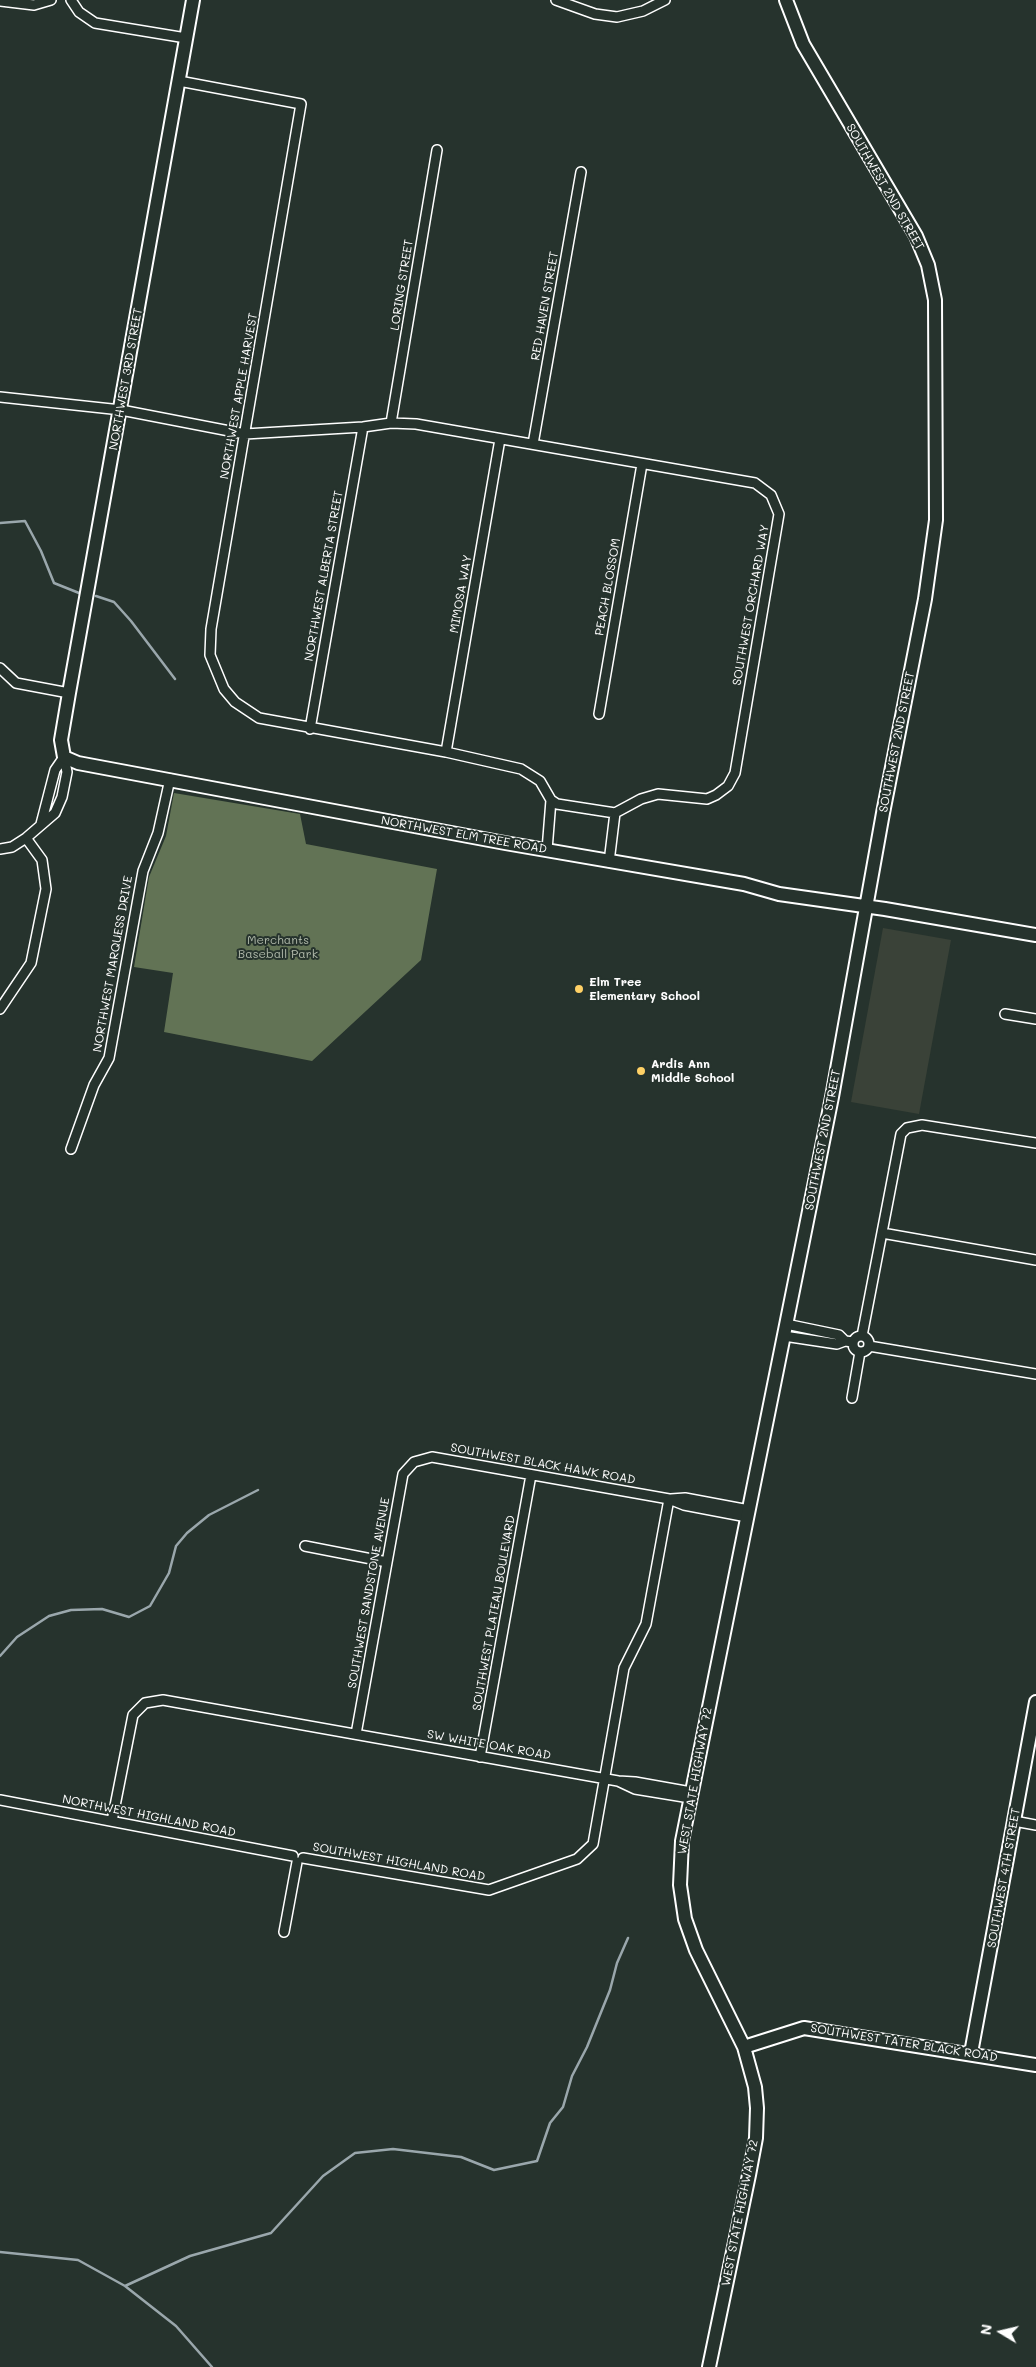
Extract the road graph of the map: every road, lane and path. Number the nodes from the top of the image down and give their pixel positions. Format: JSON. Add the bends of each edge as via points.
{"nodes":[{"id":1,"x":51,"y":0,"type":"edge"},
{"id":2,"x":71,"y":0,"type":"edge"},
{"id":3,"x":193,"y":0,"type":"edge"},
{"id":4,"x":556,"y":0,"type":"edge"},
{"id":5,"x":665,"y":0,"type":"edge"},
{"id":6,"x":786,"y":0,"type":"edge"},
{"id":7,"x":0,"y":1,"type":"edge"},
{"id":8,"x":186,"y":38,"type":"junction"},
{"id":9,"x":179,"y":81,"type":"junction"},
{"id":10,"x":437,"y":150,"type":"dead end"},
{"id":11,"x":581,"y":172,"type":"dead end"},
{"id":12,"x":0,"y":398,"type":"edge"},
{"id":13,"x":121,"y":410,"type":"junction"},
{"id":14,"x":391,"y":423,"type":"junction"},
{"id":15,"x":364,"y":427,"type":"junction"},
{"id":16,"x":246,"y":434,"type":"junction"},
{"id":17,"x":500,"y":439,"type":"junction"},
{"id":18,"x":533,"y":444,"type":"junction"},
{"id":19,"x":642,"y":464,"type":"junction"},
{"id":20,"x":0,"y":668,"type":"edge"},
{"id":21,"x":69,"y":693,"type":"junction"},
{"id":22,"x":598,"y":714,"type":"dead end"},
{"id":23,"x":310,"y":729,"type":"junction"},
{"id":24,"x":446,"y":752,"type":"junction"},
{"id":25,"x":64,"y":757,"type":"junction"},
{"id":26,"x":170,"y":779,"type":"junction"},
{"id":27,"x":551,"y":800,"type":"junction"},
{"id":28,"x":615,"y":812,"type":"junction"},
{"id":29,"x":26,"y":838,"type":"junction"},
{"id":30,"x":0,"y":849,"type":"edge"},
{"id":31,"x":547,"y":850,"type":"junction"},
{"id":32,"x":609,"y":862,"type":"junction"},
{"id":33,"x":867,"y":907,"type":"junction"},
{"id":34,"x":1036,"y":935,"type":"edge"},
{"id":35,"x":0,"y":1009,"type":"edge"},
{"id":36,"x":1005,"y":1014,"type":"dead end"},
{"id":37,"x":1036,"y":1019,"type":"edge"},
{"id":38,"x":1036,"y":1143,"type":"edge"},
{"id":39,"x":71,"y":1149,"type":"dead end"},
{"id":40,"x":882,"y":1233,"type":"junction"},
{"id":41,"x":1036,"y":1260,"type":"edge"},
{"id":42,"x":785,"y":1330,"type":"junction"},
{"id":43,"x":862,"y":1336,"type":"junction"},
{"id":44,"x":849,"y":1342,"type":"junction"},
{"id":45,"x":869,"y":1346,"type":"junction"},
{"id":46,"x":860,"y":1352,"type":"junction"},
{"id":47,"x":1036,"y":1374,"type":"edge"},
{"id":48,"x":852,"y":1398,"type":"dead end"},
{"id":49,"x":414,"y":1462,"type":"joint"},
{"id":50,"x":532,"y":1474,"type":"junction"},
{"id":51,"x":669,"y":1499,"type":"junction"},
{"id":52,"x":748,"y":1513,"type":"junction"},
{"id":53,"x":305,"y":1546,"type":"dead end"},
{"id":54,"x":387,"y":1562,"type":"junction"},
{"id":55,"x":1036,"y":1702,"type":"edge"},
{"id":56,"x":356,"y":1734,"type":"junction"},
{"id":57,"x":480,"y":1756,"type":"junction"},
{"id":58,"x":605,"y":1779,"type":"junction"},
{"id":59,"x":691,"y":1795,"type":"junction"},
{"id":60,"x":0,"y":1800,"type":"edge"},
{"id":61,"x":112,"y":1821,"type":"junction"},
{"id":62,"x":1014,"y":1821,"type":"junction"},
{"id":63,"x":1036,"y":1825,"type":"edge"},
{"id":64,"x":298,"y":1859,"type":"junction"},
{"id":65,"x":284,"y":1932,"type":"dead end"},
{"id":66,"x":744,"y":2047,"type":"junction"},
{"id":67,"x":971,"y":2053,"type":"junction"},
{"id":68,"x":1036,"y":2065,"type":"edge"},
{"id":69,"x":709,"y":2367,"type":"edge"}],
"edges":[{"from":1,"to":7,"type":"street","via":[[34,5]]},
{"from":2,"to":8,"type":"street","via":[[79,12],[96,23]]},
{"from":3,"to":8,"type":"street","name":"NORTHWEST 3RD STREET"},
{"from":4,"to":5,"type":"street","via":[[595,14],[617,17],[643,11]]},
{"from":6,"to":33,"type":"street","name":"SOUTHWEST 2ND STREET","via":[[803,44],[916,236],[928,265],[935,300],[934,544]]},
{"from":8,"to":9,"type":"street","name":"NORTHWEST 3RD STREET"},
{"from":9,"to":13,"type":"street","name":"NORTHWEST 3RD STREET"},
{"from":9,"to":16,"type":"street","name":"NORTHWEST APPLE HARVEST","via":[[301,104]]},
{"from":10,"to":14,"type":"street","name":"LORING STREET"},
{"from":11,"to":18,"type":"street","name":"RED HAVEN STREET"},
{"from":12,"to":13,"type":"street","name":"SOUTHWEST ORCHARD WAY"},
{"from":13,"to":16,"type":"street","name":"SOUTHWEST ORCHARD WAY"},
{"from":13,"to":21,"type":"street","name":"NORTHWEST 3RD STREET"},
{"from":14,"to":15,"type":"street","name":"SOUTHWEST ORCHARD WAY"},
{"from":14,"to":17,"type":"street","name":"SOUTHWEST ORCHARD WAY","via":[[416,424]]},
{"from":15,"to":16,"type":"street","name":"SOUTHWEST ORCHARD WAY"},
{"from":15,"to":23,"type":"street","name":"NORTHWEST ALBERTA STREET"},
{"from":16,"to":23,"type":"street","name":"NORTHWEST APPLE HARVEST","via":[[211,629],[210,655],[224,689],[235,702],[258,718]]},
{"from":17,"to":18,"type":"street","name":"SOUTHWEST ORCHARD WAY"},
{"from":17,"to":24,"type":"street","name":"MIMOSA WAY"},
{"from":18,"to":19,"type":"street","name":"SOUTHWEST ORCHARD WAY"},
{"from":19,"to":22,"type":"street","name":"PEACH BLOSSOM"},
{"from":19,"to":28,"type":"street","name":"SOUTHWEST ORCHARD WAY","via":[[755,483],[771,495],[779,514],[735,773],[728,786],[707,798],[658,794]]},
{"from":20,"to":21,"type":"street","via":[[16,683]]},
{"from":21,"to":25,"type":"street","name":"NORTHWEST 3RD STREET","via":[[61,740]]},
{"from":23,"to":24,"type":"street"},
{"from":24,"to":27,"type":"street","via":[[521,769],[540,780]]},
{"from":25,"to":26,"type":"street","name":"NORTHWEST ELM TREE ROAD","via":[[78,763]]},
{"from":25,"to":29,"type":"street","via":[[55,770],[41,824]]},
{"from":26,"to":31,"type":"street","name":"NORTHWEST ELM TREE ROAD"},
{"from":26,"to":39,"type":"street","name":"NORTHWEST MARQUESS DRIVE","via":[[158,833],[143,871],[110,1058],[94,1085]]},
{"from":27,"to":28,"type":"street","via":[[558,804]]},
{"from":27,"to":31,"type":"street"},
{"from":28,"to":32,"type":"street"},
{"from":29,"to":30,"type":"street"},
{"from":29,"to":35,"type":"street","via":[[42,860],[46,889],[31,963]]},
{"from":31,"to":32,"type":"street","name":"NORTHWEST ELM TREE ROAD"},
{"from":32,"to":33,"type":"street","name":"NORTHWEST ELM TREE ROAD"},
{"from":33,"to":34,"type":"street","name":"NORTHWEST ELM TREE ROAD"},
{"from":33,"to":42,"type":"street","name":"SOUTHWEST 2ND STREET"},
{"from":36,"to":37,"type":"street"},
{"from":38,"to":40,"type":"street","via":[[922,1125],[906,1128],[901,1134]]},
{"from":40,"to":41,"type":"street"},
{"from":40,"to":43,"type":"street"},
{"from":42,"to":44,"type":"street","via":[[837,1344]]},
{"from":42,"to":52,"type":"street","name":"SOUTHWEST 2ND STREET"},
{"from":43,"to":44,"type":"street"},
{"from":43,"to":45,"type":"street","via":[[867,1338]]},
{"from":44,"to":46,"type":"street"},
{"from":45,"to":46,"type":"street"},
{"from":45,"to":47,"type":"street"},
{"from":46,"to":48,"type":"street"},
{"from":49,"to":50,"type":"street","name":"SOUTHWEST BLACK HAWK ROAD","via":[[432,1457]]},
{"from":49,"to":54,"type":"street","name":"SOUTHWEST SANDSTONE AVENUE","via":[[403,1474]]},
{"from":50,"to":51,"type":"street","name":"SOUTHWEST BLACK HAWK ROAD"},
{"from":50,"to":57,"type":"street","name":"SOUTHWEST PLATEAU BOULEVARD"},
{"from":51,"to":52,"type":"street","name":"SOUTHWEST BLACK HAWK ROAD","via":[[684,1498]]},
{"from":51,"to":58,"type":"street","name":"SOUTHWEST HIGHLAND ROAD","via":[[646,1624],[624,1668]]},
{"from":52,"to":59,"type":"street","name":"WEST STATE HIGHWAY 72"},
{"from":53,"to":54,"type":"street"},
{"from":54,"to":56,"type":"street","name":"SOUTHWEST SANDSTONE AVENUE"},
{"from":55,"to":62,"type":"street","name":"SOUTHWEST 4TH STREET"},
{"from":56,"to":57,"type":"street","name":"SW WHITE OAK ROAD"},
{"from":56,"to":61,"type":"street","name":"SW WHITE OAK ROAD","via":[[163,1700],[145,1703],[133,1716]]},
{"from":57,"to":58,"type":"street","name":"SW WHITE OAK ROAD"},
{"from":58,"to":59,"type":"street","name":"SW WHITE OAK ROAD","via":[[636,1782]]},
{"from":58,"to":64,"type":"street","name":"SOUTHWEST HIGHLAND ROAD","via":[[593,1844],[577,1859],[489,1890]]},
{"from":59,"to":66,"type":"street","name":"WEST STATE HIGHWAY 72","via":[[680,1864],[685,1918],[696,1950]]},
{"from":60,"to":61,"type":"street","name":"NORTHWEST HIGHLAND ROAD"},
{"from":61,"to":64,"type":"street","name":"NORTHWEST HIGHLAND ROAD"},
{"from":62,"to":63,"type":"street"},
{"from":62,"to":67,"type":"street","name":"SOUTHWEST 4TH STREET"},
{"from":64,"to":65,"type":"street"},
{"from":66,"to":67,"type":"street","name":"SOUTHWEST TATER BLACK ROAD","via":[[804,2028]]},
{"from":66,"to":69,"type":"street","name":"WEST STATE HIGHWAY 72","via":[[755,2087],[756,2138]]},
{"from":67,"to":68,"type":"street","name":"SOUTHWEST TATER BLACK ROAD"}]}
